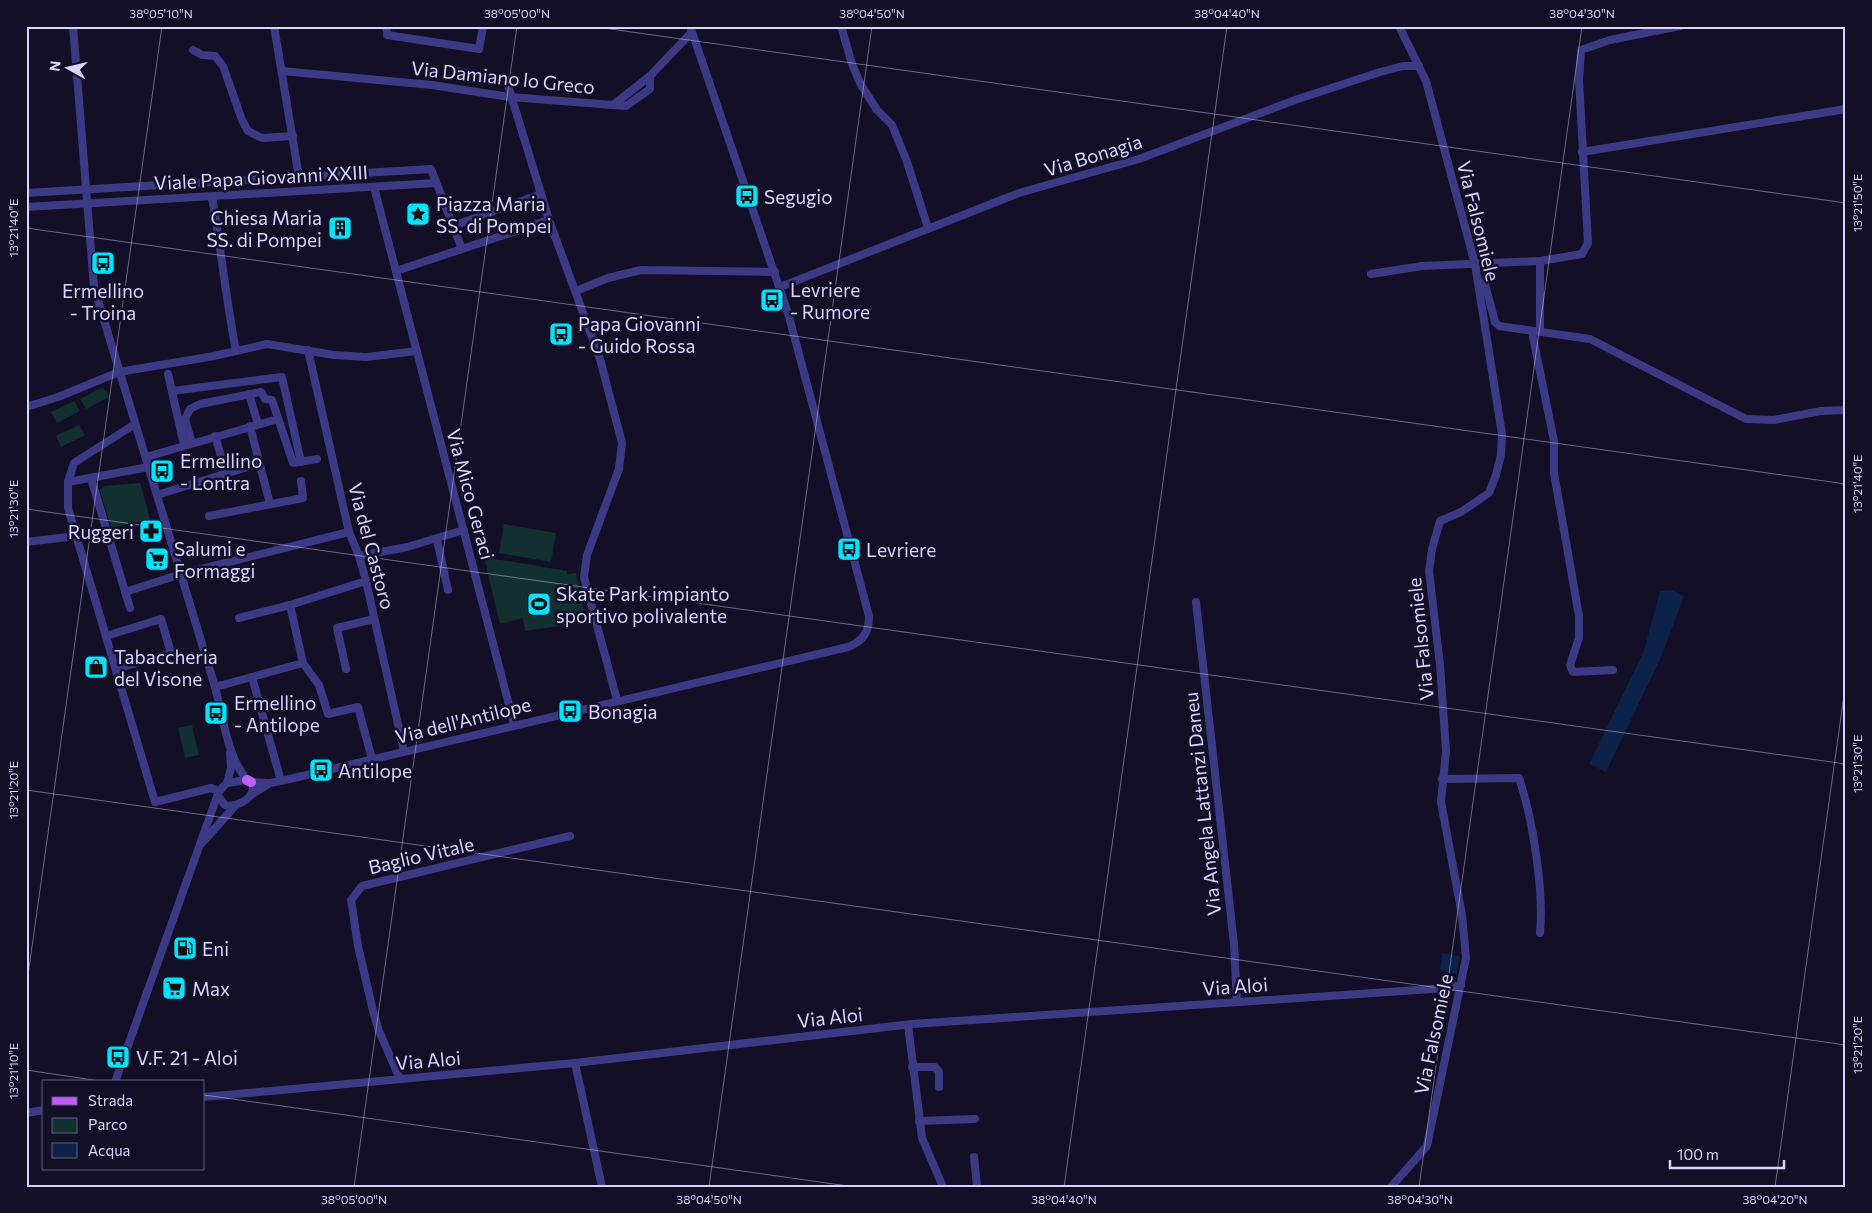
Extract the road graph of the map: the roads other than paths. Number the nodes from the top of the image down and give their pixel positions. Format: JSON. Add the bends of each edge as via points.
{"nodes":[{"id":1,"x":73,"y":26,"type":"edge"},
{"id":2,"x":274,"y":26,"type":"edge"},
{"id":3,"x":386,"y":26,"type":"edge"},
{"id":4,"x":483,"y":26,"type":"edge"},
{"id":5,"x":841,"y":26,"type":"edge"},
{"id":6,"x":1399,"y":26,"type":"edge"},
{"id":7,"x":1680,"y":26,"type":"edge"},
{"id":8,"x":691,"y":29,"type":"edge"},
{"id":9,"x":193,"y":50,"type":"dead end"},
{"id":10,"x":1419,"y":66,"type":"junction"},
{"id":11,"x":282,"y":71,"type":"junction"},
{"id":12,"x":456,"y":71,"type":"dead end"},
{"id":13,"x":510,"y":97,"type":"junction"},
{"id":14,"x":1846,"y":109,"type":"edge"},
{"id":15,"x":293,"y":136,"type":"junction"},
{"id":16,"x":1582,"y":152,"type":"junction"},
{"id":17,"x":299,"y":177,"type":"junction"},
{"id":18,"x":436,"y":183,"type":"junction"},
{"id":19,"x":374,"y":187,"type":"junction"},
{"id":20,"x":86,"y":190,"type":"junction"},
{"id":21,"x":26,"y":193,"type":"edge"},
{"id":22,"x":541,"y":194,"type":"junction"},
{"id":23,"x":212,"y":197,"type":"junction"},
{"id":24,"x":87,"y":204,"type":"junction"},
{"id":25,"x":26,"y":207,"type":"edge"},
{"id":26,"x":549,"y":220,"type":"junction"},
{"id":27,"x":453,"y":226,"type":"junction"},
{"id":28,"x":928,"y":228,"type":"junction"},
{"id":29,"x":462,"y":249,"type":"junction"},
{"id":30,"x":1540,"y":261,"type":"junction"},
{"id":31,"x":1475,"y":264,"type":"junction"},
{"id":32,"x":396,"y":271,"type":"junction"},
{"id":33,"x":774,"y":272,"type":"junction"},
{"id":34,"x":1371,"y":274,"type":"dead end"},
{"id":35,"x":1478,"y":281,"type":"junction"},
{"id":36,"x":780,"y":287,"type":"junction"},
{"id":37,"x":576,"y":291,"type":"junction"},
{"id":38,"x":1532,"y":332,"type":"junction"},
{"id":39,"x":1540,"y":332,"type":"junction"},
{"id":40,"x":308,"y":350,"type":"junction"},
{"id":41,"x":236,"y":351,"type":"junction"},
{"id":42,"x":417,"y":351,"type":"junction"},
{"id":43,"x":119,"y":372,"type":"junction"},
{"id":44,"x":168,"y":374,"type":"dead end"},
{"id":45,"x":259,"y":380,"type":"junction"},
{"id":46,"x":172,"y":391,"type":"junction"},
{"id":47,"x":261,"y":392,"type":"junction"},
{"id":48,"x":249,"y":394,"type":"junction"},
{"id":49,"x":286,"y":397,"type":"junction"},
{"id":50,"x":272,"y":400,"type":"junction"},
{"id":51,"x":26,"y":407,"type":"edge"},
{"id":52,"x":1846,"y":410,"type":"edge"},
{"id":53,"x":278,"y":419,"type":"junction"},
{"id":54,"x":135,"y":424,"type":"junction"},
{"id":55,"x":254,"y":425,"type":"junction"},
{"id":56,"x":215,"y":436,"type":"junction"},
{"id":57,"x":188,"y":444,"type":"junction"},
{"id":58,"x":146,"y":457,"type":"junction"},
{"id":59,"x":317,"y":459,"type":"dead end"},
{"id":60,"x":301,"y":462,"type":"junction"},
{"id":61,"x":260,"y":464,"type":"junction"},
{"id":62,"x":149,"y":467,"type":"junction"},
{"id":63,"x":226,"y":473,"type":"junction"},
{"id":64,"x":90,"y":478,"type":"junction"},
{"id":65,"x":301,"y":481,"type":"dead end"},
{"id":66,"x":68,"y":482,"type":"junction"},
{"id":67,"x":157,"y":494,"type":"junction"},
{"id":68,"x":270,"y":504,"type":"junction"},
{"id":69,"x":209,"y":516,"type":"dead end"},
{"id":70,"x":464,"y":530,"type":"junction"},
{"id":71,"x":350,"y":532,"type":"junction"},
{"id":72,"x":77,"y":536,"type":"junction"},
{"id":73,"x":437,"y":540,"type":"junction"},
{"id":74,"x":26,"y":542,"type":"edge"},
{"id":75,"x":359,"y":556,"type":"junction"},
{"id":76,"x":181,"y":574,"type":"junction"},
{"id":77,"x":366,"y":581,"type":"junction"},
{"id":78,"x":448,"y":590,"type":"dead end"},
{"id":79,"x":125,"y":592,"type":"junction"},
{"id":80,"x":1196,"y":602,"type":"dead end"},
{"id":81,"x":290,"y":605,"type":"junction"},
{"id":82,"x":130,"y":608,"type":"dead end"},
{"id":83,"x":238,"y":618,"type":"dead end"},
{"id":84,"x":374,"y":619,"type":"junction"},
{"id":85,"x":106,"y":636,"type":"junction"},
{"id":86,"x":303,"y":663,"type":"junction"},
{"id":87,"x":116,"y":669,"type":"junction"},
{"id":88,"x":346,"y":670,"type":"dead end"},
{"id":89,"x":1613,"y":670,"type":"dead end"},
{"id":90,"x":252,"y":677,"type":"junction"},
{"id":91,"x":215,"y":687,"type":"junction"},
{"id":92,"x":617,"y":700,"type":"junction"},
{"id":93,"x":514,"y":724,"type":"junction"},
{"id":94,"x":231,"y":748,"type":"junction"},
{"id":95,"x":404,"y":751,"type":"junction"},
{"id":96,"x":372,"y":759,"type":"junction"},
{"id":97,"x":1442,"y":779,"type":"junction"},
{"id":98,"x":249,"y":781,"type":"junction"},
{"id":99,"x":280,"y":781,"type":"junction"},
{"id":100,"x":227,"y":782,"type":"junction"},
{"id":101,"x":270,"y":784,"type":"junction"},
{"id":102,"x":218,"y":793,"type":"junction"},
{"id":103,"x":251,"y":795,"type":"junction"},
{"id":104,"x":235,"y":806,"type":"junction"},
{"id":105,"x":570,"y":836,"type":"dead end"},
{"id":106,"x":199,"y":845,"type":"junction"},
{"id":107,"x":1540,"y":933,"type":"dead end"},
{"id":108,"x":1461,"y":985,"type":"junction"},
{"id":109,"x":1237,"y":1002,"type":"junction"},
{"id":110,"x":908,"y":1025,"type":"junction"},
{"id":111,"x":575,"y":1063,"type":"junction"},
{"id":112,"x":912,"y":1067,"type":"junction"},
{"id":113,"x":400,"y":1079,"type":"junction"},
{"id":114,"x":116,"y":1080,"type":"edge"},
{"id":115,"x":939,"y":1088,"type":"dead end"},
{"id":116,"x":205,"y":1097,"type":"edge"},
{"id":117,"x":42,"y":1110,"type":"edge"},
{"id":118,"x":26,"y":1113,"type":"edge"},
{"id":119,"x":975,"y":1119,"type":"dead end"},
{"id":120,"x":919,"y":1121,"type":"junction"},
{"id":121,"x":974,"y":1158,"type":"dead end"},
{"id":122,"x":602,"y":1187,"type":"edge"},
{"id":123,"x":943,"y":1187,"type":"edge"},
{"id":124,"x":976,"y":1187,"type":"edge"},
{"id":125,"x":1391,"y":1187,"type":"edge"}],
"edges":[{"from":1,"to":20,"type":"street"},
{"from":2,"to":11,"type":"street"},
{"from":3,"to":4,"type":"street","via":[[387,35],[479,49]]},
{"from":5,"to":28,"type":"street","via":[[861,85],[877,110],[892,125]]},
{"from":6,"to":10,"type":"street","name":"Via Falsomiele"},
{"from":7,"to":16,"type":"street","via":[[1610,40],[1580,50]]},
{"from":8,"to":13,"type":"street","name":"Via Damiano lo Greco","via":[[650,76],[613,105]]},
{"from":8,"to":33,"type":"street"},
{"from":9,"to":15,"type":"street","via":[[215,56],[223,66],[248,132],[262,138]]},
{"from":10,"to":28,"type":"street","name":"Via Bonagia","via":[[1380,72],[1313,94],[1139,158],[1019,193]]},
{"from":10,"to":31,"type":"street","name":"Via Falsomiele","via":[[1426,81]]},
{"from":11,"to":13,"type":"street","name":"Via Damiano lo Greco","via":[[432,85]]},
{"from":11,"to":15,"type":"street"},
{"from":12,"to":13,"type":"street","via":[[506,78]]},
{"from":13,"to":22,"type":"street"},
{"from":14,"to":16,"type":"street"},
{"from":15,"to":17,"type":"street"},
{"from":16,"to":30,"type":"street","via":[[1586,250],[1578,256]]},
{"from":17,"to":18,"type":"street","name":"Viale Papa Giovanni XXIII","via":[[432,169]]},
{"from":17,"to":20,"type":"street","name":"Viale Papa Giovanni XXIII"},
{"from":18,"to":19,"type":"street","name":"Viale Papa Giovanni XXIII"},
{"from":18,"to":27,"type":"street"},
{"from":19,"to":23,"type":"street","name":"Viale Papa Giovanni XXIII"},
{"from":19,"to":32,"type":"street","name":"Via Mico Geraci"},
{"from":20,"to":21,"type":"street","name":"Viale Papa Giovanni XXIII"},
{"from":20,"to":24,"type":"street"},
{"from":22,"to":26,"type":"street"},
{"from":22,"to":27,"type":"street"},
{"from":23,"to":24,"type":"street","name":"Viale Papa Giovanni XXIII"},
{"from":23,"to":41,"type":"street"},
{"from":24,"to":25,"type":"street","name":"Viale Papa Giovanni XXIII"},
{"from":24,"to":43,"type":"street","via":[[94,287]]},
{"from":26,"to":29,"type":"street"},
{"from":26,"to":37,"type":"street"},
{"from":27,"to":29,"type":"street"},
{"from":28,"to":36,"type":"street","name":"Via Bonagia"},
{"from":29,"to":32,"type":"street"},
{"from":30,"to":31,"type":"street"},
{"from":30,"to":39,"type":"street"},
{"from":31,"to":34,"type":"street","via":[[1422,266]]},
{"from":31,"to":35,"type":"street","name":"Via Falsomiele"},
{"from":32,"to":42,"type":"street","name":"Via Mico Geraci"},
{"from":33,"to":36,"type":"street"},
{"from":33,"to":37,"type":"street","via":[[641,270],[608,278]]},
{"from":35,"to":38,"type":"street","via":[[1486,284],[1495,322],[1504,328]]},
{"from":35,"to":97,"type":"street","name":"Via Falsomiele","via":[[1502,445],[1496,476],[1488,493],[1461,512],[1440,521],[1432,548],[1429,586],[1440,665],[1446,751]]},
{"from":36,"to":92,"type":"street","name":"Via dell'Antilope","via":[[869,616],[865,636],[848,647]]},
{"from":37,"to":92,"type":"street","via":[[600,359],[622,443],[619,469],[587,555],[584,576]]},
{"from":38,"to":39,"type":"street"},
{"from":38,"to":89,"type":"street","via":[[1554,442],[1554,473],[1579,616],[1579,638],[1570,665],[1574,672]]},
{"from":39,"to":52,"type":"street","via":[[1590,339],[1746,419],[1774,420]]},
{"from":40,"to":41,"type":"street","via":[[267,344]]},
{"from":40,"to":42,"type":"street","via":[[366,357]]},
{"from":40,"to":71,"type":"street","name":"Via del Castoro"},
{"from":41,"to":43,"type":"street"},
{"from":42,"to":70,"type":"street","name":"Via Mico Geraci"},
{"from":43,"to":51,"type":"street"},
{"from":43,"to":54,"type":"street"},
{"from":44,"to":46,"type":"street"},
{"from":45,"to":46,"type":"street"},
{"from":45,"to":47,"type":"street"},
{"from":45,"to":49,"type":"street","via":[[282,377]]},
{"from":46,"to":57,"type":"street"},
{"from":47,"to":48,"type":"street"},
{"from":47,"to":50,"type":"street","via":[[265,400]]},
{"from":48,"to":55,"type":"street"},
{"from":48,"to":57,"type":"street","via":[[190,409],[185,419]]},
{"from":49,"to":50,"type":"street"},
{"from":49,"to":60,"type":"street"},
{"from":50,"to":53,"type":"street"},
{"from":53,"to":55,"type":"street"},
{"from":53,"to":60,"type":"street","via":[[293,463]]},
{"from":54,"to":58,"type":"street"},
{"from":54,"to":66,"type":"street","via":[[74,463]]},
{"from":55,"to":56,"type":"street"},
{"from":55,"to":61,"type":"street"},
{"from":56,"to":57,"type":"street"},
{"from":56,"to":63,"type":"street"},
{"from":57,"to":58,"type":"street"},
{"from":58,"to":62,"type":"street"},
{"from":59,"to":60,"type":"street"},
{"from":61,"to":63,"type":"street"},
{"from":61,"to":68,"type":"street"},
{"from":62,"to":64,"type":"street"},
{"from":62,"to":67,"type":"street"},
{"from":63,"to":67,"type":"street"},
{"from":64,"to":66,"type":"street"},
{"from":64,"to":79,"type":"street"},
{"from":65,"to":68,"type":"street","via":[[303,498]]},
{"from":66,"to":72,"type":"street","via":[[68,508]]},
{"from":67,"to":76,"type":"street"},
{"from":68,"to":69,"type":"street"},
{"from":70,"to":73,"type":"street"},
{"from":70,"to":93,"type":"street","name":"Via Mico Geraci"},
{"from":71,"to":75,"type":"street","name":"Via del Castoro"},
{"from":71,"to":76,"type":"street"},
{"from":72,"to":74,"type":"street"},
{"from":72,"to":85,"type":"street"},
{"from":73,"to":75,"type":"street"},
{"from":73,"to":78,"type":"street"},
{"from":75,"to":77,"type":"street","name":"Via del Castoro"},
{"from":76,"to":79,"type":"street"},
{"from":76,"to":91,"type":"street"},
{"from":77,"to":81,"type":"street"},
{"from":77,"to":84,"type":"street","name":"Via del Castoro"},
{"from":79,"to":82,"type":"street"},
{"from":80,"to":109,"type":"street","name":"Via Angela Lattanzi Daneu","via":[[1234,944]]},
{"from":81,"to":83,"type":"street"},
{"from":81,"to":86,"type":"street"},
{"from":84,"to":88,"type":"street","via":[[337,628]]},
{"from":84,"to":95,"type":"street","name":"Via del Castoro"},
{"from":85,"to":87,"type":"street"},
{"from":85,"to":87,"type":"street","via":[[161,619],[169,645],[171,653]]},
{"from":86,"to":90,"type":"street"},
{"from":86,"to":96,"type":"street","via":[[319,685],[328,714],[358,707]]},
{"from":87,"to":102,"type":"street","via":[[155,802],[211,788]]},
{"from":90,"to":91,"type":"street"},
{"from":90,"to":99,"type":"street"},
{"from":91,"to":94,"type":"street"},
{"from":92,"to":93,"type":"street","name":"Via dell'Antilope"},
{"from":93,"to":95,"type":"street","name":"Via dell'Antilope"},
{"from":94,"to":98,"type":"street","via":[[241,772]]},
{"from":94,"to":100,"type":"street"},
{"from":95,"to":96,"type":"street","name":"Via dell'Antilope"},
{"from":96,"to":99,"type":"street","name":"Via dell'Antilope"},
{"from":97,"to":107,"type":"street","via":[[1519,778],[1530,822],[1542,907]]},
{"from":97,"to":108,"type":"street","name":"Via Falsomiele","via":[[1441,802],[1462,915],[1466,958]]},
{"from":98,"to":100,"type":"street"},
{"from":98,"to":101,"type":"street"},
{"from":98,"to":103,"type":"street","via":[[254,788]]},
{"from":99,"to":101,"type":"street","name":"Via dell'Antilope"},
{"from":100,"to":102,"type":"street"},
{"from":101,"to":103,"type":"street"},
{"from":102,"to":104,"type":"street","via":[[223,804]]},
{"from":102,"to":106,"type":"street"},
{"from":103,"to":104,"type":"street"},
{"from":104,"to":106,"type":"street"},
{"from":105,"to":113,"type":"street","name":"Baglio Vitale","via":[[387,879],[362,886],[355,892],[350,900],[365,978],[379,1031]]},
{"from":106,"to":114,"type":"street"},
{"from":108,"to":109,"type":"street","name":"Via Aloi"},
{"from":108,"to":125,"type":"street","name":"Via Falsomiele","via":[[1427,1146]]},
{"from":109,"to":110,"type":"street","name":"Via Aloi"},
{"from":110,"to":111,"type":"street","name":"Via Aloi"},
{"from":110,"to":112,"type":"street"},
{"from":111,"to":113,"type":"street","name":"Via Aloi"},
{"from":111,"to":122,"type":"street"},
{"from":112,"to":115,"type":"street","via":[[935,1068],[939,1072]]},
{"from":112,"to":120,"type":"street"},
{"from":113,"to":116,"type":"street","name":"Via Aloi"},
{"from":117,"to":118,"type":"street"},
{"from":119,"to":120,"type":"street"},
{"from":120,"to":123,"type":"street","via":[[922,1138]]},
{"from":121,"to":124,"type":"street"}]}
